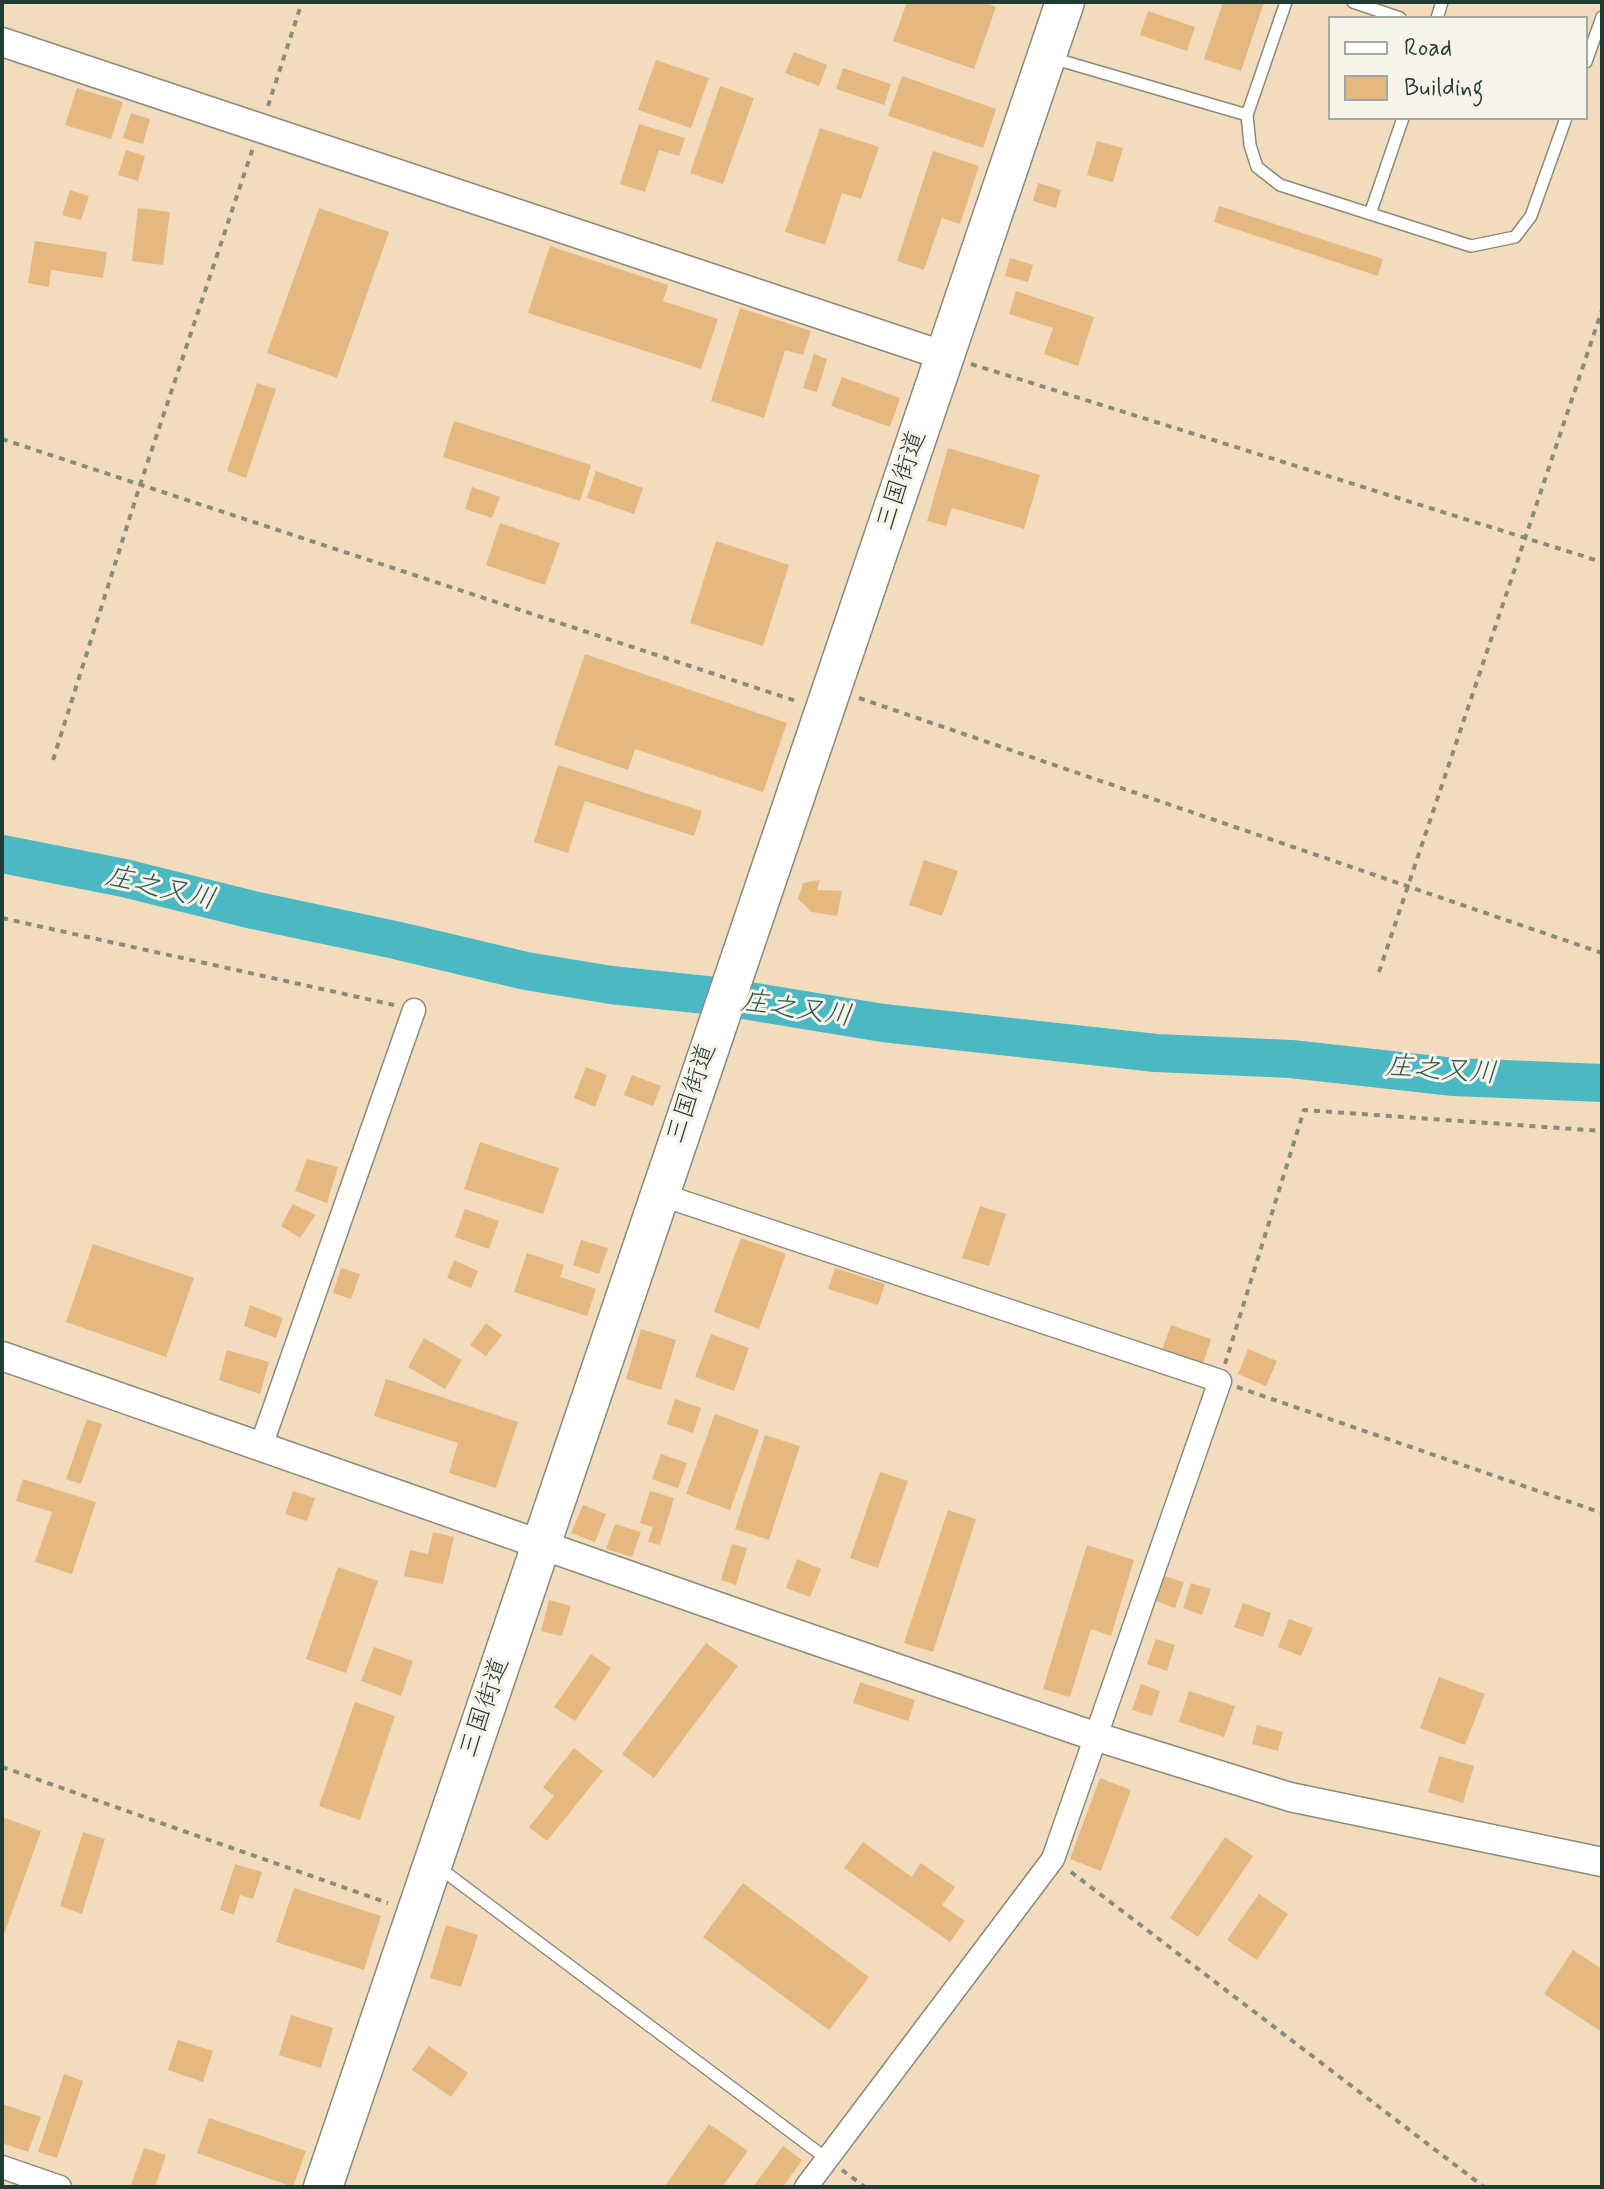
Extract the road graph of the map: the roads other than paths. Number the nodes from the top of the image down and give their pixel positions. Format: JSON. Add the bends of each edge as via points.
{"nodes":[{"id":1,"x":1065,"y":2,"type":"edge"},
{"id":2,"x":1286,"y":2,"type":"edge"},
{"id":3,"x":1353,"y":2,"type":"edge"},
{"id":4,"x":1394,"y":16,"type":"edge"},
{"id":5,"x":1602,"y":17,"type":"edge"},
{"id":6,"x":2,"y":42,"type":"edge"},
{"id":7,"x":1046,"y":56,"type":"junction"},
{"id":8,"x":1588,"y":56,"type":"edge"},
{"id":9,"x":1247,"y":115,"type":"junction"},
{"id":10,"x":1402,"y":120,"type":"edge"},
{"id":11,"x":1565,"y":120,"type":"edge"},
{"id":12,"x":1370,"y":214,"type":"junction"},
{"id":13,"x":945,"y":356,"type":"junction"},
{"id":14,"x":414,"y":1010,"type":"road end"},
{"id":15,"x":659,"y":1194,"type":"junction"},
{"id":16,"x":2,"y":1356,"type":"edge"},
{"id":17,"x":261,"y":1446,"type":"junction"},
{"id":18,"x":542,"y":1544,"type":"junction"},
{"id":19,"x":1097,"y":1737,"type":"junction"},
{"id":20,"x":1602,"y":1862,"type":"edge"},
{"id":21,"x":433,"y":1864,"type":"junction"},
{"id":22,"x":827,"y":2159,"type":"junction"},
{"id":23,"x":2,"y":2167,"type":"edge"},
{"id":24,"x":60,"y":2187,"type":"edge"},
{"id":25,"x":323,"y":2187,"type":"edge"},
{"id":26,"x":806,"y":2187,"type":"edge"}],
"edges":[{"from":1,"to":7,"type":"highway","name":"三国街道"},
{"from":2,"to":9,"type":"lane"},
{"from":3,"to":4,"type":"lane"},
{"from":5,"to":8,"type":"lane"},
{"from":6,"to":13,"type":"street"},
{"from":7,"to":9,"type":"lane"},
{"from":7,"to":13,"type":"highway","name":"三国街道"},
{"from":9,"to":12,"type":"lane","via":[[1257,167],[1280,185]]},
{"from":10,"to":12,"type":"lane"},
{"from":11,"to":12,"type":"lane","via":[[1531,216],[1515,237],[1471,246]]},
{"from":13,"to":15,"type":"highway","name":"三国街道"},
{"from":14,"to":17,"type":"street"},
{"from":15,"to":18,"type":"highway","name":"三国街道"},
{"from":15,"to":19,"type":"street","via":[[1220,1381]]},
{"from":16,"to":17,"type":"street"},
{"from":17,"to":18,"type":"street"},
{"from":18,"to":19,"type":"street"},
{"from":18,"to":21,"type":"highway","name":"三国街道"},
{"from":19,"to":20,"type":"street","via":[[1290,1797]]},
{"from":19,"to":22,"type":"street","via":[[1053,1859]]},
{"from":21,"to":22,"type":"lane"},
{"from":21,"to":25,"type":"highway","name":"三国街道"},
{"from":22,"to":26,"type":"street"},
{"from":23,"to":24,"type":"street"}]}
